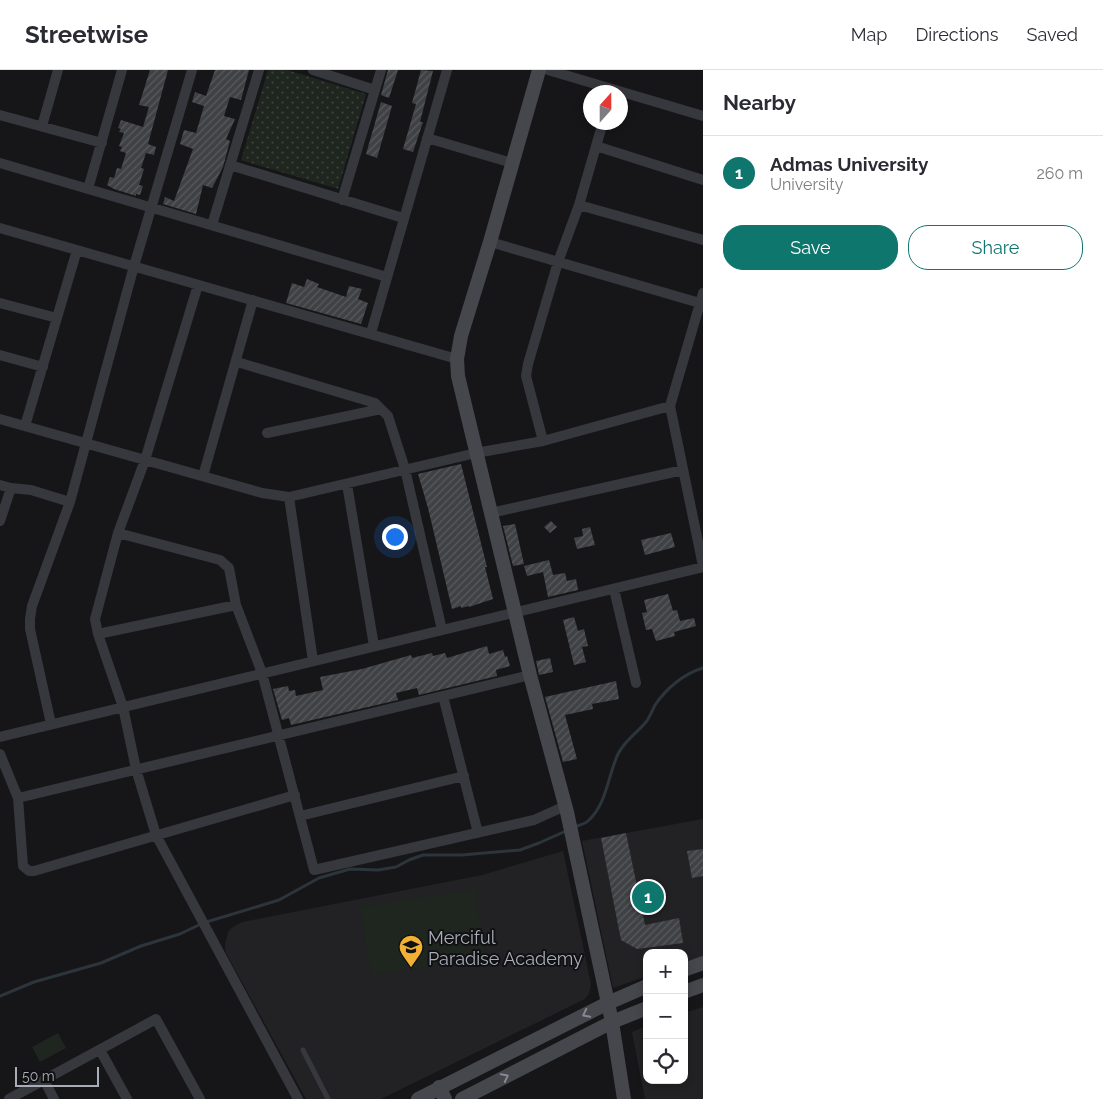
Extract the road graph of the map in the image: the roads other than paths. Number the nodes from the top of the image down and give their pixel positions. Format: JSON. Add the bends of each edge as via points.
{"nodes":[{"id":1,"x":58,"y":70,"type":"edge"},
{"id":2,"x":122,"y":70,"type":"edge"},
{"id":3,"x":192,"y":70,"type":"edge"},
{"id":4,"x":259,"y":70,"type":"edge"},
{"id":5,"x":314,"y":70,"type":"edge"},
{"id":6,"x":381,"y":70,"type":"edge"},
{"id":7,"x":446,"y":70,"type":"edge"},
{"id":8,"x":539,"y":70,"type":"edge"},
{"id":9,"x":548,"y":70,"type":"edge"},
{"id":10,"x":594,"y":85,"type":"edge"},
{"id":11,"x":375,"y":90,"type":"junction"},
{"id":12,"x":628,"y":95,"type":"edge"},
{"id":13,"x":0,"y":115,"type":"edge"},
{"id":14,"x":703,"y":116,"type":"edge"},
{"id":15,"x":42,"y":126,"type":"junction"},
{"id":16,"x":601,"y":130,"type":"edge"},
{"id":17,"x":427,"y":138,"type":"junction"},
{"id":18,"x":102,"y":143,"type":"junction"},
{"id":19,"x":596,"y":146,"type":"junction"},
{"id":20,"x":0,"y":162,"type":"edge"},
{"id":21,"x":512,"y":163,"type":"junction"},
{"id":22,"x":230,"y":165,"type":"junction"},
{"id":23,"x":703,"y":180,"type":"edge"},
{"id":24,"x":88,"y":189,"type":"junction"},
{"id":25,"x":342,"y":200,"type":"junction"},
{"id":26,"x":579,"y":205,"type":"junction"},
{"id":27,"x":151,"y":208,"type":"junction"},
{"id":28,"x":403,"y":218,"type":"junction"},
{"id":29,"x":212,"y":225,"type":"junction"},
{"id":30,"x":0,"y":228,"type":"edge"},
{"id":31,"x":703,"y":240,"type":"edge"},
{"id":32,"x":490,"y":242,"type":"junction"},
{"id":33,"x":77,"y":250,"type":"junction"},
{"id":34,"x":558,"y":262,"type":"junction"},
{"id":35,"x":134,"y":266,"type":"junction"},
{"id":36,"x":387,"y":278,"type":"junction"},
{"id":37,"x":198,"y":285,"type":"junction"},
{"id":38,"x":253,"y":300,"type":"junction"},
{"id":39,"x":702,"y":300,"type":"edge"},
{"id":40,"x":0,"y":303,"type":"edge"},
{"id":41,"x":57,"y":318,"type":"junction"},
{"id":42,"x":371,"y":333,"type":"junction"},
{"id":43,"x":0,"y":355,"type":"edge"},
{"id":44,"x":457,"y":359,"type":"junction"},
{"id":45,"x":237,"y":362,"type":"junction"},
{"id":46,"x":42,"y":367,"type":"junction"},
{"id":47,"x":670,"y":406,"type":"junction"},
{"id":48,"x":381,"y":409,"type":"junction"},
{"id":49,"x":0,"y":419,"type":"edge"},
{"id":50,"x":25,"y":426,"type":"junction"},
{"id":51,"x":267,"y":433,"type":"dead end"},
{"id":52,"x":543,"y":441,"type":"junction"},
{"id":53,"x":86,"y":443,"type":"junction"},
{"id":54,"x":476,"y":453,"type":"junction"},
{"id":55,"x":145,"y":460,"type":"junction"},
{"id":56,"x":405,"y":469,"type":"junction"},
{"id":57,"x":683,"y":470,"type":"junction"},
{"id":58,"x":203,"y":476,"type":"junction"},
{"id":59,"x":347,"y":484,"type":"junction"},
{"id":60,"x":0,"y":485,"type":"edge"},
{"id":61,"x":11,"y":488,"type":"junction"},
{"id":62,"x":289,"y":497,"type":"junction"},
{"id":63,"x":70,"y":502,"type":"junction"},
{"id":64,"x":492,"y":514,"type":"junction"},
{"id":65,"x":0,"y":521,"type":"edge"},
{"id":66,"x":118,"y":533,"type":"junction"},
{"id":67,"x":703,"y":567,"type":"edge"},
{"id":68,"x":614,"y":589,"type":"junction"},
{"id":69,"x":236,"y":604,"type":"junction"},
{"id":70,"x":515,"y":612,"type":"junction"},
{"id":71,"x":442,"y":630,"type":"junction"},
{"id":72,"x":98,"y":634,"type":"junction"},
{"id":73,"x":374,"y":646,"type":"junction"},
{"id":74,"x":313,"y":661,"type":"junction"},
{"id":75,"x":262,"y":673,"type":"junction"},
{"id":76,"x":530,"y":675,"type":"junction"},
{"id":77,"x":636,"y":683,"type":"dead end"},
{"id":78,"x":443,"y":696,"type":"junction"},
{"id":79,"x":123,"y":707,"type":"junction"},
{"id":80,"x":51,"y":724,"type":"junction"},
{"id":81,"x":279,"y":734,"type":"junction"},
{"id":82,"x":0,"y":737,"type":"edge"},
{"id":83,"x":0,"y":754,"type":"edge"},
{"id":84,"x":136,"y":769,"type":"junction"},
{"id":85,"x":464,"y":776,"type":"junction"},
{"id":86,"x":295,"y":796,"type":"junction"},
{"id":87,"x":18,"y":798,"type":"junction"},
{"id":88,"x":566,"y":809,"type":"junction"},
{"id":89,"x":300,"y":816,"type":"junction"},
{"id":90,"x":478,"y":833,"type":"junction"},
{"id":91,"x":156,"y":835,"type":"junction"},
{"id":92,"x":703,"y":963,"type":"edge"},
{"id":93,"x":688,"y":969,"type":"edge"},
{"id":94,"x":703,"y":985,"type":"edge"},
{"id":95,"x":643,"y":988,"type":"edge"},
{"id":96,"x":688,"y":991,"type":"edge"},
{"id":97,"x":608,"y":1003,"type":"junction"},
{"id":98,"x":643,"y":1010,"type":"edge"},
{"id":99,"x":612,"y":1022,"type":"junction"},
{"id":100,"x":100,"y":1050,"type":"junction"},
{"id":101,"x":302,"y":1050,"type":"dead end"},
{"id":102,"x":44,"y":1080,"type":"junction"},
{"id":103,"x":442,"y":1093,"type":"edge"},
{"id":104,"x":9,"y":1099,"type":"edge"},
{"id":105,"x":54,"y":1099,"type":"edge"},
{"id":106,"x":127,"y":1099,"type":"edge"},
{"id":107,"x":200,"y":1099,"type":"edge"},
{"id":108,"x":298,"y":1099,"type":"edge"},
{"id":109,"x":328,"y":1099,"type":"edge"},
{"id":110,"x":418,"y":1099,"type":"edge"},
{"id":111,"x":462,"y":1099,"type":"edge"},
{"id":112,"x":624,"y":1099,"type":"edge"}],
"edges":[{"from":1,"to":15,"type":"street"},
{"from":2,"to":18,"type":"street"},
{"from":3,"to":27,"type":"street"},
{"from":4,"to":22,"type":"street"},
{"from":5,"to":11,"type":"street"},
{"from":6,"to":11,"type":"street"},
{"from":7,"to":17,"type":"street"},
{"from":8,"to":21,"type":"street"},
{"from":9,"to":10,"type":"street"},
{"from":11,"to":25,"type":"street"},
{"from":12,"to":14,"type":"street"},
{"from":13,"to":15,"type":"street"},
{"from":15,"to":18,"type":"street"},
{"from":16,"to":19,"type":"street"},
{"from":17,"to":21,"type":"street"},
{"from":17,"to":28,"type":"street"},
{"from":18,"to":24,"type":"street"},
{"from":19,"to":23,"type":"street"},
{"from":19,"to":26,"type":"street"},
{"from":20,"to":24,"type":"street"},
{"from":21,"to":32,"type":"street"},
{"from":22,"to":25,"type":"street"},
{"from":22,"to":29,"type":"street"},
{"from":24,"to":27,"type":"street"},
{"from":25,"to":28,"type":"street"},
{"from":26,"to":31,"type":"street"},
{"from":26,"to":34,"type":"street"},
{"from":27,"to":29,"type":"street"},
{"from":27,"to":35,"type":"street"},
{"from":28,"to":36,"type":"street"},
{"from":29,"to":36,"type":"street"},
{"from":30,"to":33,"type":"street"},
{"from":32,"to":34,"type":"street"},
{"from":32,"to":44,"type":"street"},
{"from":33,"to":35,"type":"street"},
{"from":33,"to":41,"type":"street"},
{"from":34,"to":39,"type":"street"},
{"from":34,"to":52,"type":"street","via":[[526,376]]},
{"from":35,"to":37,"type":"street"},
{"from":35,"to":53,"type":"street"},
{"from":36,"to":42,"type":"street"},
{"from":37,"to":38,"type":"street"},
{"from":37,"to":55,"type":"street"},
{"from":38,"to":42,"type":"street"},
{"from":38,"to":45,"type":"street"},
{"from":39,"to":47,"type":"street"},
{"from":40,"to":41,"type":"street"},
{"from":41,"to":46,"type":"street"},
{"from":42,"to":44,"type":"street"},
{"from":43,"to":46,"type":"street"},
{"from":44,"to":54,"type":"street"},
{"from":45,"to":48,"type":"street","via":[[375,403]]},
{"from":45,"to":58,"type":"street"},
{"from":46,"to":50,"type":"street"},
{"from":47,"to":52,"type":"street"},
{"from":47,"to":57,"type":"street"},
{"from":48,"to":51,"type":"street"},
{"from":48,"to":56,"type":"street","via":[[388,416]]},
{"from":49,"to":50,"type":"street"},
{"from":50,"to":53,"type":"street"},
{"from":52,"to":54,"type":"street"},
{"from":53,"to":55,"type":"street"},
{"from":53,"to":63,"type":"street"},
{"from":54,"to":56,"type":"street"},
{"from":54,"to":64,"type":"street"},
{"from":55,"to":58,"type":"street"},
{"from":55,"to":66,"type":"street"},
{"from":56,"to":59,"type":"street"},
{"from":56,"to":71,"type":"street"},
{"from":57,"to":64,"type":"street"},
{"from":57,"to":67,"type":"street"},
{"from":58,"to":62,"type":"street","via":[[262,493]]},
{"from":59,"to":62,"type":"street"},
{"from":59,"to":73,"type":"street"},
{"from":60,"to":61,"type":"street"},
{"from":61,"to":63,"type":"street","via":[[31,490]]},
{"from":61,"to":65,"type":"street"},
{"from":62,"to":74,"type":"street"},
{"from":63,"to":80,"type":"street","via":[[30,619]]},
{"from":64,"to":70,"type":"street"},
{"from":66,"to":69,"type":"street","via":[[220,560],[230,568]]},
{"from":66,"to":72,"type":"street","via":[[95,619]]},
{"from":67,"to":68,"type":"street"},
{"from":68,"to":70,"type":"street"},
{"from":68,"to":77,"type":"street"},
{"from":69,"to":72,"type":"street"},
{"from":69,"to":75,"type":"street"},
{"from":70,"to":71,"type":"street"},
{"from":70,"to":76,"type":"street"},
{"from":71,"to":73,"type":"street"},
{"from":72,"to":79,"type":"street"},
{"from":73,"to":74,"type":"street"},
{"from":74,"to":75,"type":"street"},
{"from":75,"to":79,"type":"street"},
{"from":75,"to":81,"type":"street"},
{"from":76,"to":78,"type":"street"},
{"from":76,"to":88,"type":"street"},
{"from":78,"to":81,"type":"street"},
{"from":78,"to":85,"type":"street"},
{"from":79,"to":80,"type":"street"},
{"from":79,"to":84,"type":"street"},
{"from":80,"to":82,"type":"street"},
{"from":81,"to":84,"type":"street"},
{"from":81,"to":86,"type":"street"},
{"from":83,"to":87,"type":"street"},
{"from":84,"to":87,"type":"street"},
{"from":84,"to":91,"type":"street"},
{"from":85,"to":89,"type":"street"},
{"from":85,"to":90,"type":"street"},
{"from":86,"to":89,"type":"street"},
{"from":86,"to":91,"type":"street"},
{"from":87,"to":91,"type":"street","via":[[23,866],[29,871]]},
{"from":88,"to":90,"type":"street"},
{"from":88,"to":97,"type":"street"},
{"from":89,"to":90,"type":"street","via":[[314,870]]},
{"from":91,"to":108,"type":"street"},
{"from":92,"to":93,"type":"street"},
{"from":94,"to":96,"type":"street"},
{"from":95,"to":97,"type":"street"},
{"from":97,"to":99,"type":"street"},
{"from":97,"to":103,"type":"street","one_way":true},
{"from":98,"to":99,"type":"street"},
{"from":111,"to":99,"type":"street","one_way":true},
{"from":99,"to":112,"type":"street"},
{"from":100,"to":102,"type":"street"},
{"from":100,"to":106,"type":"street"},
{"from":100,"to":107,"type":"street","via":[[156,1019]]},
{"from":101,"to":109,"type":"lane"},
{"from":102,"to":104,"type":"street"},
{"from":102,"to":105,"type":"street"},
{"from":103,"to":110,"type":"street"}]}
